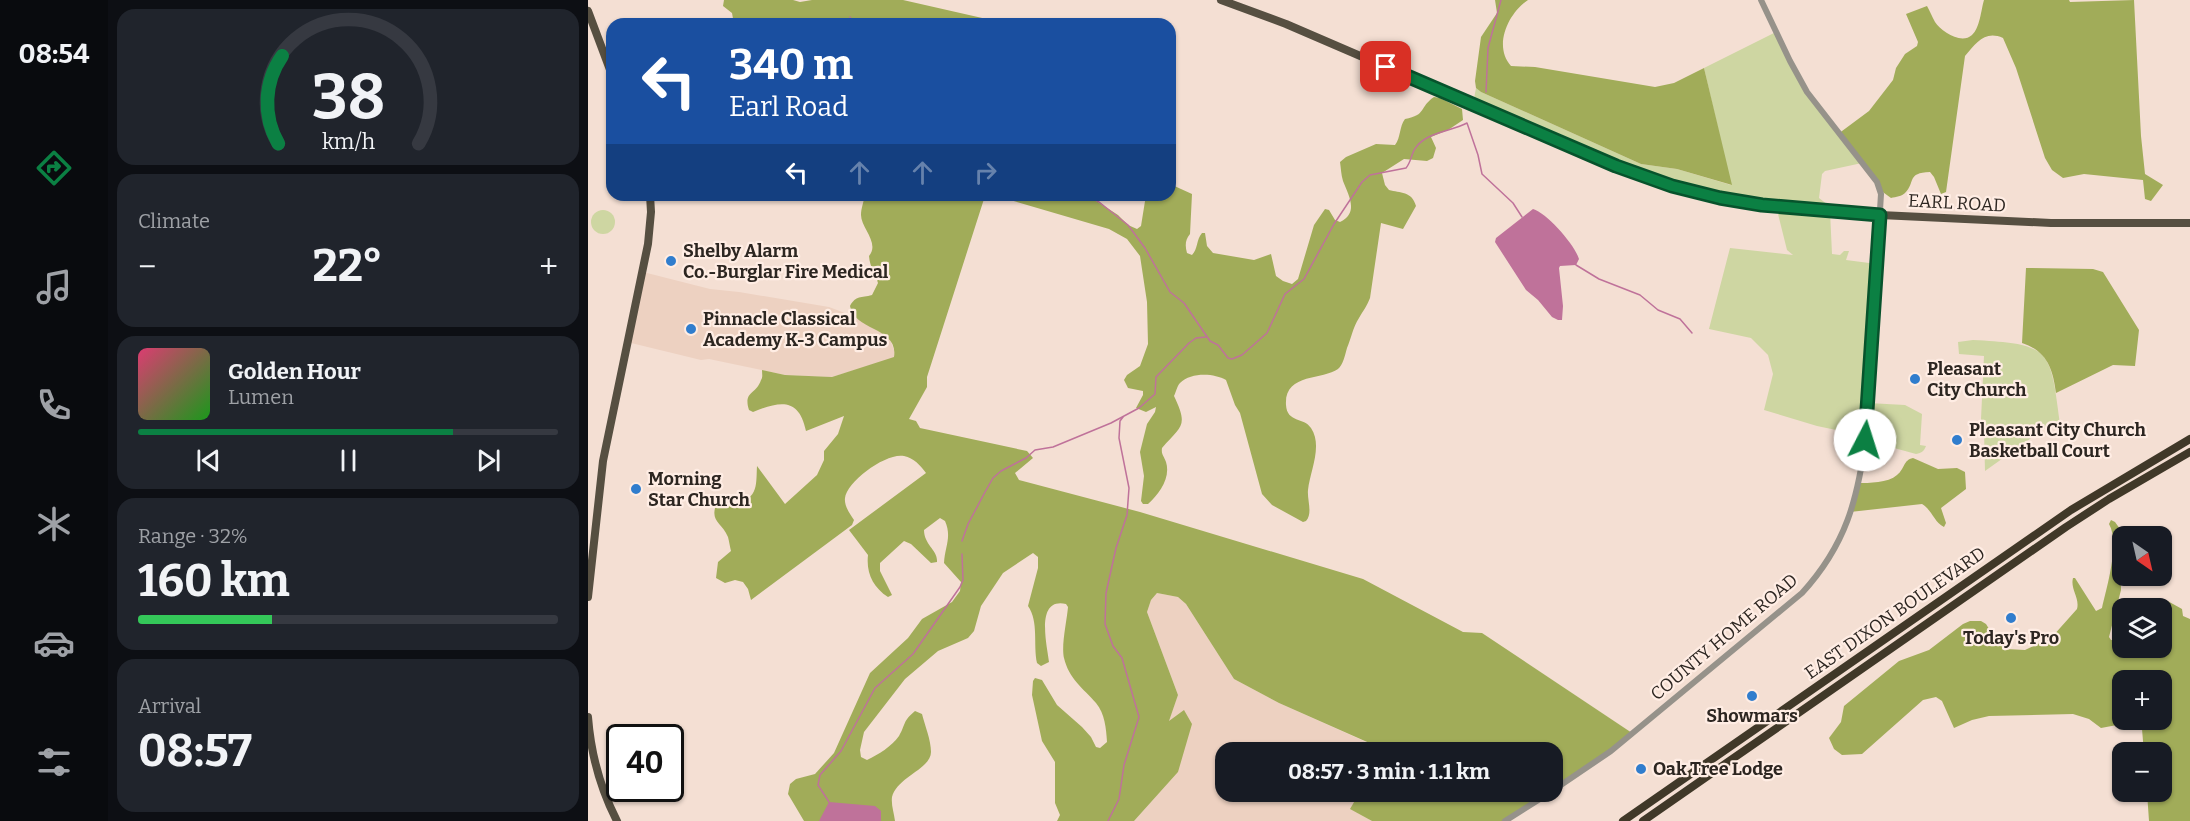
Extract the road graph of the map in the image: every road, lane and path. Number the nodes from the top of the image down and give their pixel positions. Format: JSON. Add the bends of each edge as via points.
{"nodes":[{"id":1,"x":1221,"y":0,"type":"edge"},
{"id":2,"x":1761,"y":0,"type":"edge"},
{"id":3,"x":588,"y":11,"type":"edge"},
{"id":4,"x":606,"y":59,"type":"edge"},
{"id":5,"x":650,"y":201,"type":"edge"},
{"id":6,"x":1880,"y":215,"type":"junction"},
{"id":7,"x":2190,"y":223,"type":"edge"},
{"id":8,"x":2190,"y":439,"type":"edge"},
{"id":9,"x":2190,"y":452,"type":"edge"},
{"id":10,"x":2071,"y":510,"type":"junction"},
{"id":11,"x":2003,"y":557,"type":"junction"},
{"id":12,"x":2015,"y":563,"type":"junction"},
{"id":13,"x":588,"y":597,"type":"edge"},
{"id":14,"x":1960,"y":601,"type":"junction"},
{"id":15,"x":1783,"y":712,"type":"junction"},
{"id":16,"x":588,"y":717,"type":"edge"},
{"id":17,"x":1722,"y":753,"type":"junction"},
{"id":18,"x":1734,"y":759,"type":"junction"},
{"id":19,"x":1563,"y":784,"type":"edge"},
{"id":20,"x":1535,"y":802,"type":"edge"},
{"id":21,"x":1671,"y":802,"type":"junction"},
{"id":22,"x":617,"y":821,"type":"edge"},
{"id":23,"x":1505,"y":821,"type":"edge"},
{"id":24,"x":1623,"y":821,"type":"edge"},
{"id":25,"x":1643,"y":821,"type":"edge"}],
"edges":[{"from":1,"to":6,"type":"main road","name":"EARL ROAD","via":[[1642,176],[1749,203]]},
{"from":2,"to":6,"type":"street","name":"COUNTY HOME ROAD","via":[[1807,92],[1879,186]]},
{"from":3,"to":4,"type":"main road"},
{"from":5,"to":13,"type":"main road","via":[[648,244],[605,450]]},
{"from":6,"to":7,"type":"main road","name":"EARL ROAD","via":[[2051,224]]},
{"from":6,"to":19,"type":"street","name":"COUNTY HOME ROAD","via":[[1862,469],[1835,549],[1802,593],[1611,751]]},
{"from":8,"to":10,"type":"highway","name":"EAST DIXON BOULEVARD"},
{"from":9,"to":12,"type":"highway","name":"EAST DIXON BOULEVARD","via":[[2109,499]]},
{"from":10,"to":11,"type":"highway","name":"EAST DIXON BOULEVARD"},
{"from":10,"to":12,"type":"highway","via":[[2059,524],[2014,557]]},
{"from":11,"to":14,"type":"highway","via":[[2004,563],[1968,589]]},
{"from":11,"to":15,"type":"highway","name":"EAST DIXON BOULEVARD"},
{"from":12,"to":14,"type":"highway","name":"EAST DIXON BOULEVARD"},
{"from":14,"to":18,"type":"highway","name":"EAST DIXON BOULEVARD"},
{"from":15,"to":17,"type":"highway","name":"EAST DIXON BOULEVARD"},
{"from":15,"to":18,"type":"highway","via":[[1735,751]]},
{"from":16,"to":22,"type":"main road","via":[[597,773]]},
{"from":17,"to":21,"type":"highway","via":[[1722,759]]},
{"from":17,"to":24,"type":"highway","name":"EAST DIXON BOULEVARD"},
{"from":18,"to":21,"type":"highway","name":"EAST DIXON BOULEVARD"},
{"from":20,"to":23,"type":"street","name":"COUNTY HOME ROAD"},
{"from":21,"to":25,"type":"highway","name":"EAST DIXON BOULEVARD"}]}
